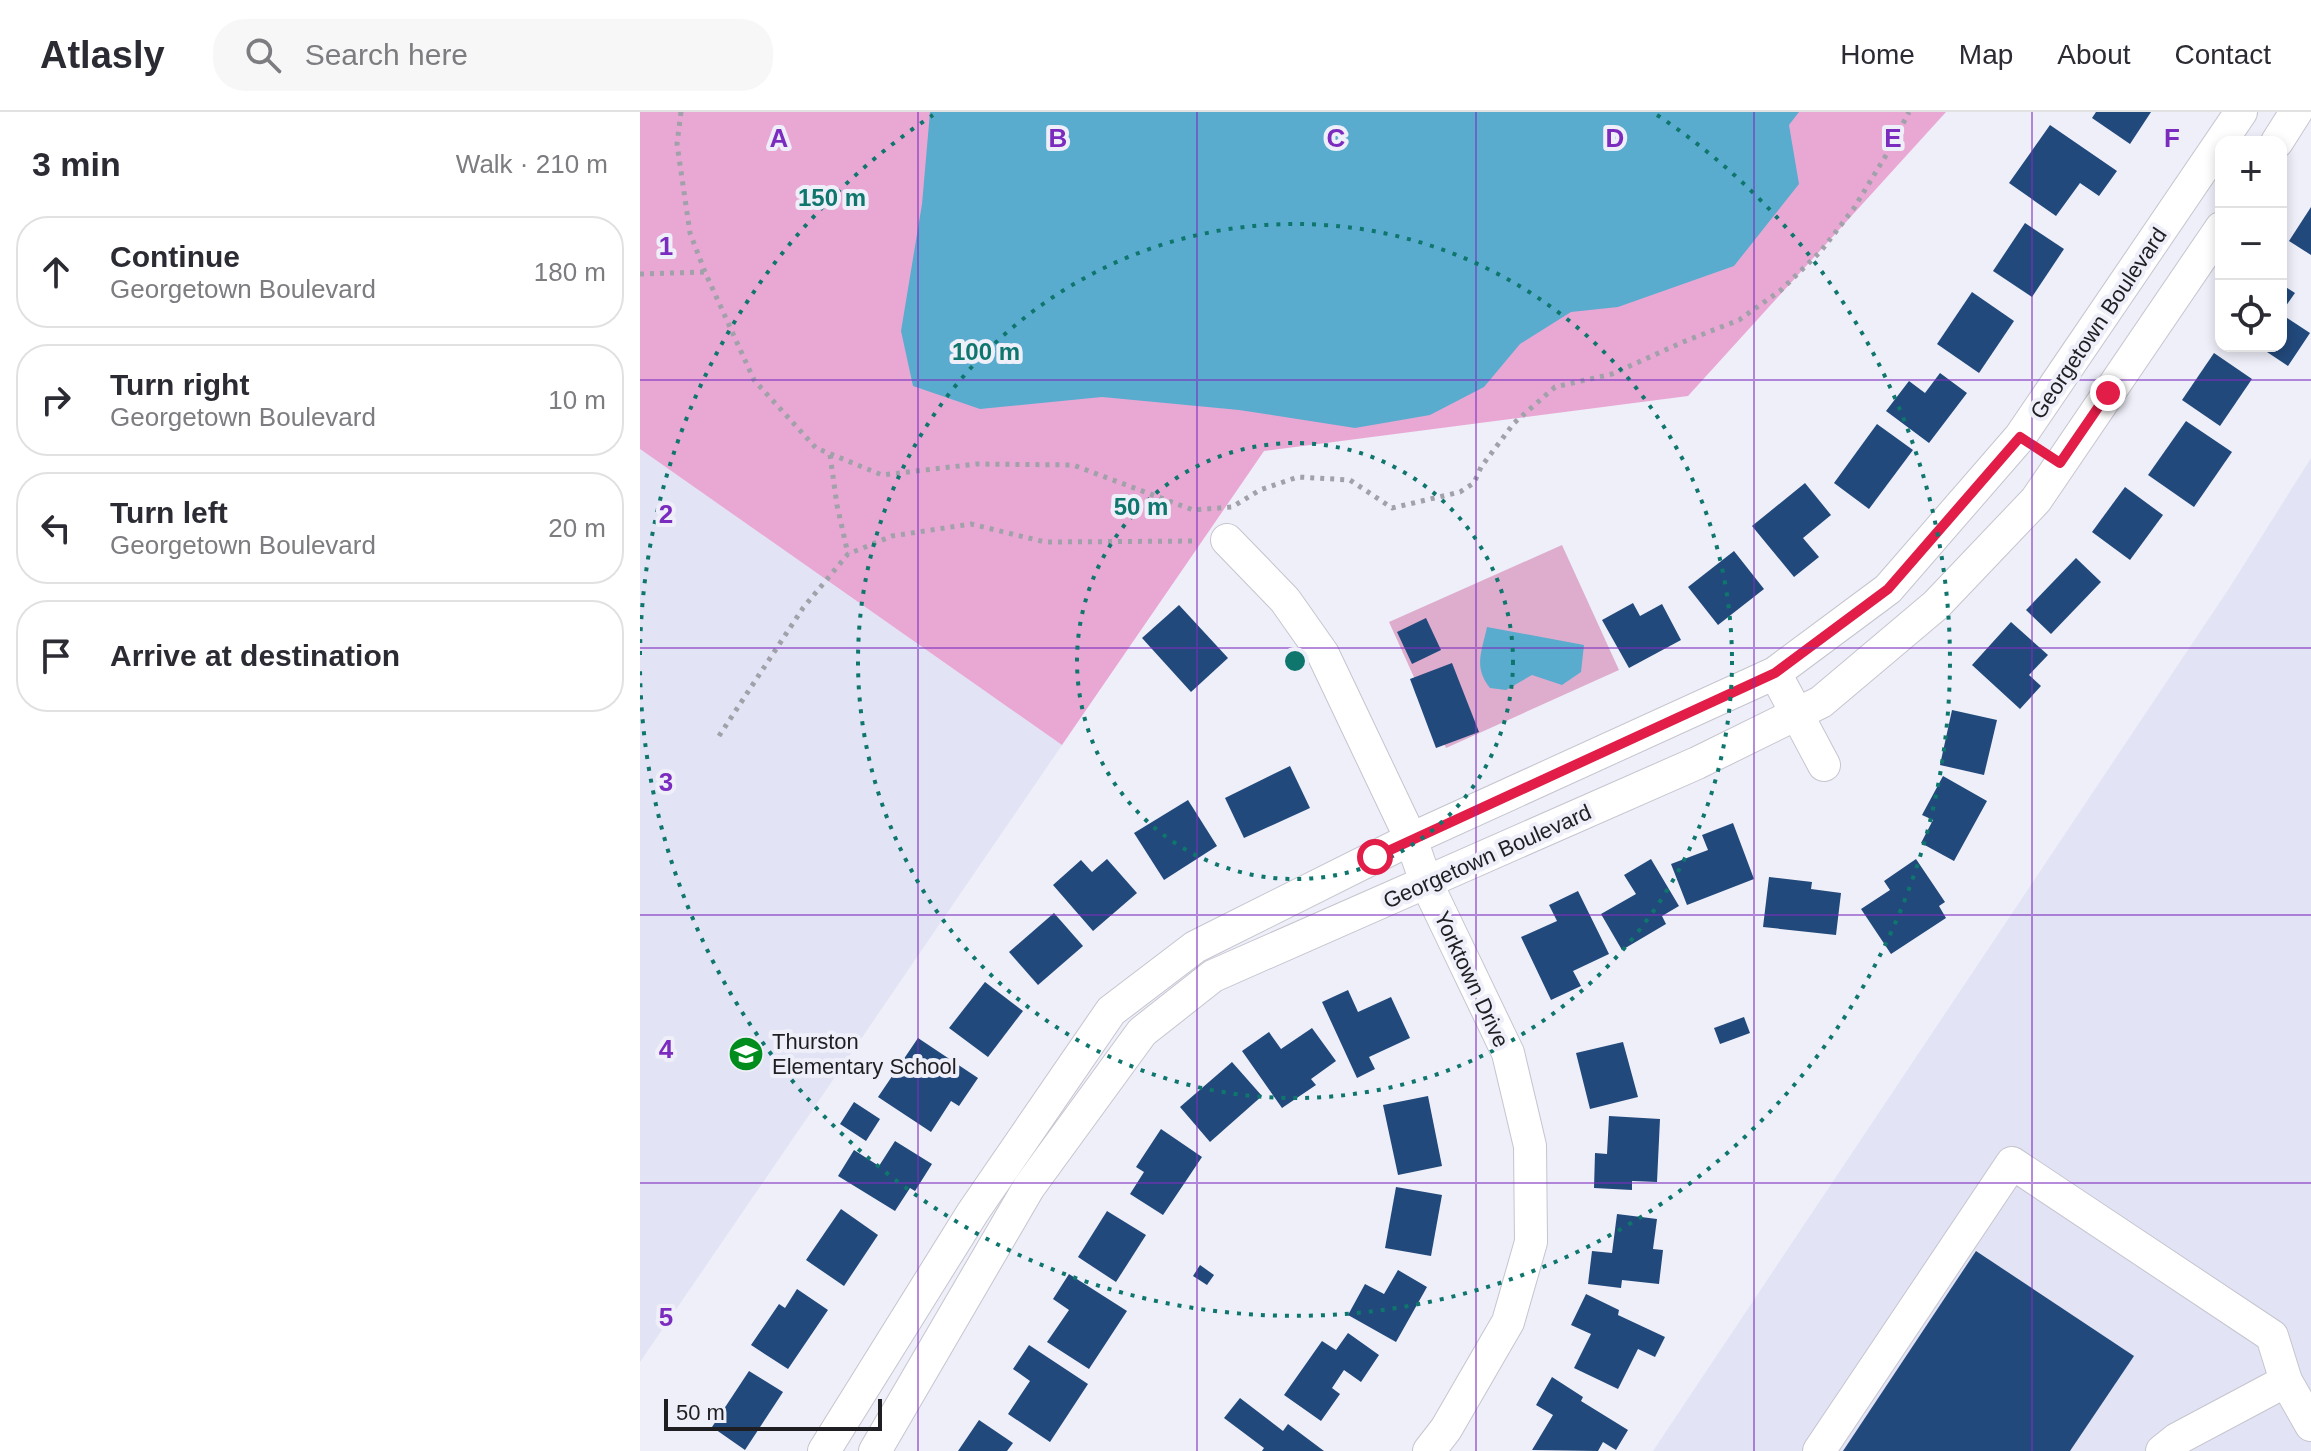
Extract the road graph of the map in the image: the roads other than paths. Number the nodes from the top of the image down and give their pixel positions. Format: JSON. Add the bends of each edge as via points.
{"nodes":[{"id":1,"x":2241,"y":112,"type":"edge"},
{"id":2,"x":2296,"y":112,"type":"edge"},
{"id":3,"x":2281,"y":136,"type":"edge"},
{"id":4,"x":2176,"y":209,"type":"junction"},
{"id":5,"x":2215,"y":228,"type":"edge"},
{"id":6,"x":2215,"y":236,"type":"edge"},
{"id":7,"x":2020,"y":437,"type":"junction"},
{"id":8,"x":2060,"y":463,"type":"junction"},
{"id":9,"x":1227,"y":540,"type":"road end"},
{"id":10,"x":1775,"y":673,"type":"junction"},
{"id":11,"x":1797,"y":714,"type":"junction"},
{"id":12,"x":1824,"y":765,"type":"dead end"},
{"id":13,"x":1411,"y":839,"type":"junction"},
{"id":14,"x":1426,"y":882,"type":"junction"},
{"id":15,"x":1163,"y":971,"type":"junction"},
{"id":16,"x":1180,"y":1002,"type":"junction"},
{"id":17,"x":940,"y":1264,"type":"junction"},
{"id":18,"x":972,"y":1285,"type":"junction"},
{"id":19,"x":2286,"y":1381,"type":"junction"},
{"id":20,"x":2311,"y":1425,"type":"edge"},
{"id":21,"x":824,"y":1451,"type":"edge"},
{"id":22,"x":875,"y":1451,"type":"edge"},
{"id":23,"x":1429,"y":1451,"type":"edge"},
{"id":24,"x":1819,"y":1451,"type":"edge"},
{"id":25,"x":2162,"y":1451,"type":"edge"}],
"edges":[{"from":1,"to":4,"type":"street","name":"Georgetown Boulevard"},
{"from":2,"to":3,"type":"street"},
{"from":4,"to":5,"type":"street","name":"Georgetown Boulevard"},
{"from":4,"to":7,"type":"street","name":"Georgetown Boulevard"},
{"from":6,"to":8,"type":"street","name":"Georgetown Boulevard"},
{"from":7,"to":8,"type":"street","name":"Georgetown Boulevard"},
{"from":7,"to":10,"type":"street","name":"Georgetown Boulevard","via":[[1888,589]]},
{"from":8,"to":11,"type":"street","name":"Georgetown Boulevard","via":[[2036,500],[1936,605],[1821,702]]},
{"from":9,"to":13,"type":"street","name":"Yorktown Drive","via":[[1285,600],[1323,654]]},
{"from":10,"to":11,"type":"street"},
{"from":10,"to":13,"type":"street","name":"Georgetown Boulevard"},
{"from":11,"to":12,"type":"street"},
{"from":11,"to":14,"type":"street","name":"Georgetown Boulevard"},
{"from":13,"to":14,"type":"street","name":"Yorktown Drive"},
{"from":13,"to":15,"type":"street","name":"Georgetown Boulevard","via":[[1195,947]]},
{"from":14,"to":16,"type":"street","name":"Georgetown Boulevard","via":[[1213,976]]},
{"from":14,"to":23,"type":"street","name":"Yorktown Drive","via":[[1508,1053],[1530,1146],[1531,1242],[1508,1322]]},
{"from":15,"to":16,"type":"street"},
{"from":15,"to":17,"type":"street","name":"Georgetown Boulevard","via":[[1111,1011]]},
{"from":16,"to":18,"type":"street","name":"Georgetown Boulevard","via":[[1142,1032],[1029,1187]]},
{"from":17,"to":18,"type":"street"},
{"from":17,"to":21,"type":"street","name":"Georgetown Boulevard"},
{"from":18,"to":22,"type":"street","name":"Georgetown Boulevard"},
{"from":19,"to":20,"type":"street"},
{"from":19,"to":24,"type":"street","via":[[2272,1336],[2012,1163]]},
{"from":19,"to":25,"type":"street"}]}
